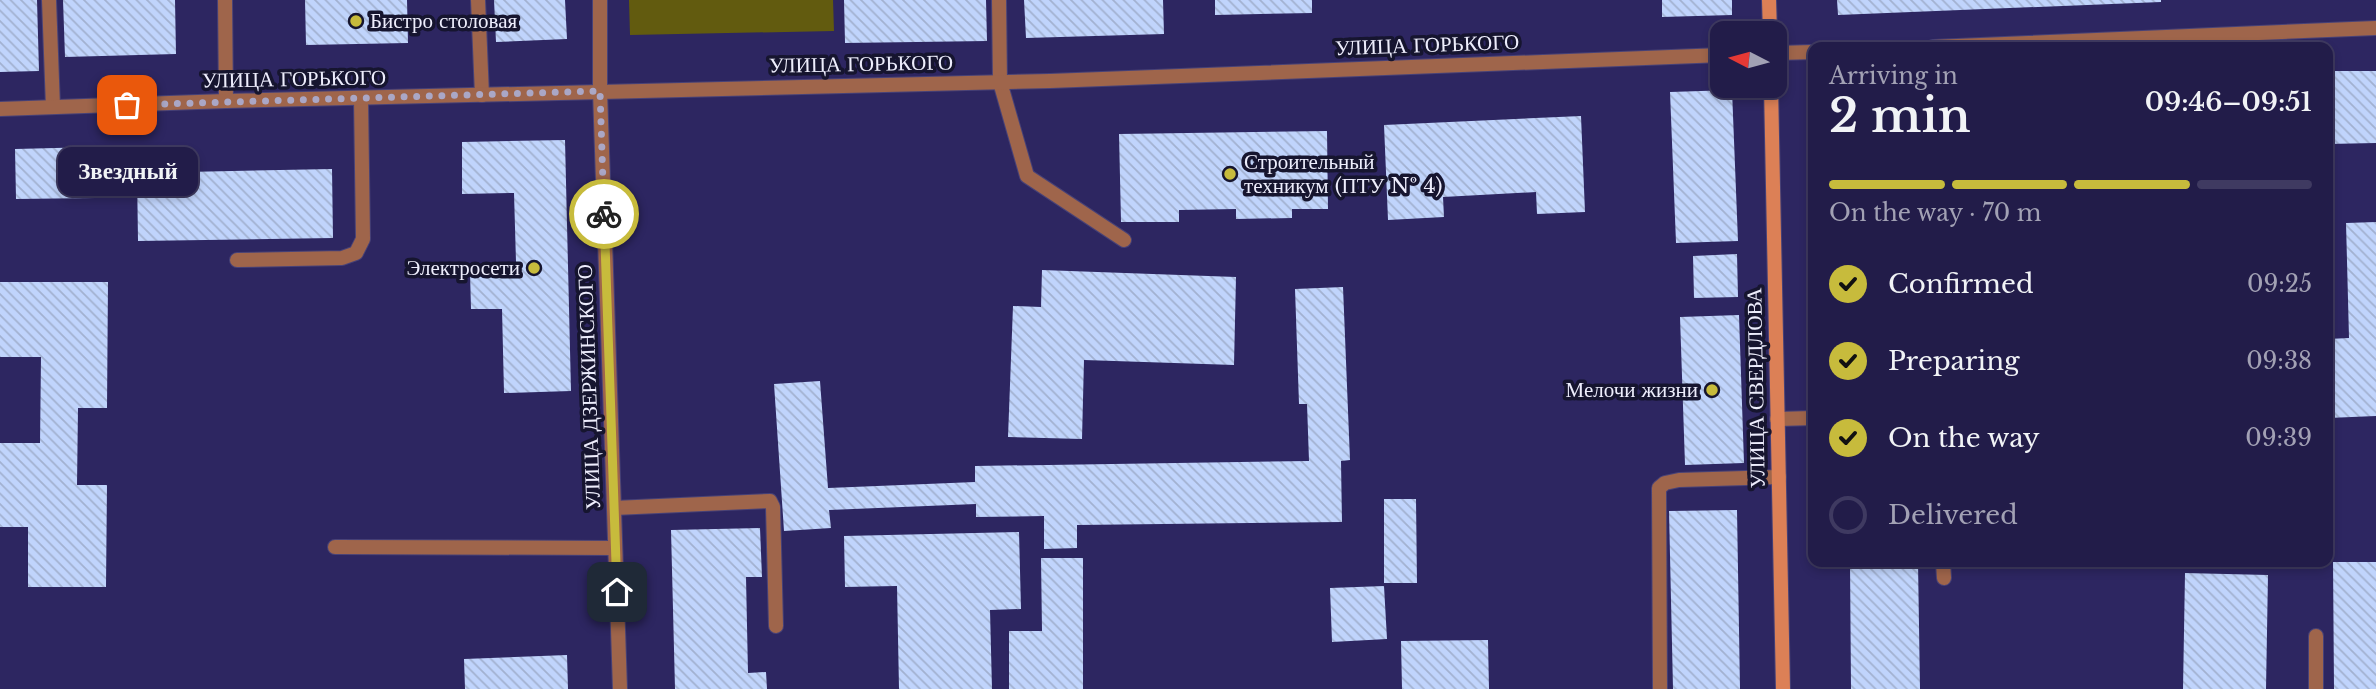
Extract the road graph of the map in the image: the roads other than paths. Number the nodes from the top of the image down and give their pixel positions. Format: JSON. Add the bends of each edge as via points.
{"nodes":[{"id":1,"x":49,"y":0,"type":"edge"},
{"id":2,"x":225,"y":0,"type":"edge"},
{"id":3,"x":478,"y":0,"type":"edge"},
{"id":4,"x":600,"y":0,"type":"edge"},
{"id":5,"x":999,"y":0,"type":"edge"},
{"id":6,"x":1769,"y":0,"type":"edge"},
{"id":7,"x":1770,"y":21,"type":"edge"},
{"id":8,"x":2376,"y":28,"type":"edge"},
{"id":9,"x":2156,"y":42,"type":"edge"},
{"id":10,"x":1808,"y":52,"type":"edge"},
{"id":11,"x":1787,"y":53,"type":"edge"},
{"id":12,"x":1710,"y":55,"type":"edge"},
{"id":13,"x":1000,"y":82,"type":"junction"},
{"id":14,"x":600,"y":91,"type":"junction"},
{"id":15,"x":482,"y":95,"type":"junction"},
{"id":16,"x":1771,"y":98,"type":"edge"},
{"id":17,"x":361,"y":99,"type":"junction"},
{"id":18,"x":226,"y":101,"type":"junction"},
{"id":19,"x":53,"y":107,"type":"junction"},
{"id":20,"x":0,"y":109,"type":"edge"},
{"id":21,"x":1124,"y":240,"type":"dead end"},
{"id":22,"x":237,"y":260,"type":"dead end"},
{"id":23,"x":1808,"y":418,"type":"edge"},
{"id":24,"x":1777,"y":419,"type":"junction"},
{"id":25,"x":1779,"y":477,"type":"junction"},
{"id":26,"x":614,"y":508,"type":"junction"},
{"id":27,"x":335,"y":547,"type":"dead end"},
{"id":28,"x":615,"y":548,"type":"junction"},
{"id":29,"x":1943,"y":567,"type":"edge"},
{"id":30,"x":1944,"y":578,"type":"dead end"},
{"id":31,"x":776,"y":626,"type":"dead end"},
{"id":32,"x":2316,"y":636,"type":"dead end"},
{"id":33,"x":620,"y":689,"type":"edge"},
{"id":34,"x":1660,"y":689,"type":"edge"},
{"id":35,"x":1783,"y":689,"type":"edge"},
{"id":36,"x":2316,"y":689,"type":"edge"}],
"edges":[{"from":1,"to":19,"type":"street"},
{"from":2,"to":18,"type":"street"},
{"from":3,"to":15,"type":"street"},
{"from":4,"to":14,"type":"street","name":"УЛИЦА ДЗЕРЖИНСКОГО"},
{"from":5,"to":13,"type":"street"},
{"from":6,"to":7,"type":"main road"},
{"from":8,"to":9,"type":"street"},
{"from":10,"to":11,"type":"street"},
{"from":12,"to":13,"type":"street","name":"УЛИЦА ГОРЬКОГО"},
{"from":13,"to":14,"type":"street","name":"УЛИЦА ГОРЬКОГО"},
{"from":13,"to":21,"type":"street","via":[[1027,176]]},
{"from":14,"to":15,"type":"street","name":"УЛИЦА ГОРЬКОГО"},
{"from":14,"to":26,"type":"street","name":"УЛИЦА ДЗЕРЖИНСКОГО"},
{"from":15,"to":17,"type":"street","name":"УЛИЦА ГОРЬКОГО"},
{"from":16,"to":24,"type":"main road","name":"УЛИЦА СВЕРДЛОВА"},
{"from":17,"to":18,"type":"street","name":"УЛИЦА ГОРЬКОГО"},
{"from":17,"to":22,"type":"street","via":[[363,239],[356,253],[342,258]]},
{"from":18,"to":19,"type":"street","name":"УЛИЦА ГОРЬКОГО"},
{"from":19,"to":20,"type":"street","name":"УЛИЦА ГОРЬКОГО"},
{"from":23,"to":24,"type":"street"},
{"from":24,"to":25,"type":"main road","name":"УЛИЦА СВЕРДЛОВА"},
{"from":25,"to":34,"type":"street","via":[[1679,480],[1659,488]]},
{"from":25,"to":35,"type":"main road","name":"УЛИЦА СВЕРДЛОВА"},
{"from":26,"to":28,"type":"street","name":"УЛИЦА ДЗЕРЖИНСКОГО"},
{"from":26,"to":31,"type":"street","via":[[770,501],[774,507]]},
{"from":27,"to":28,"type":"street"},
{"from":28,"to":33,"type":"street","name":"УЛИЦА ДЗЕРЖИНСКОГО"},
{"from":29,"to":30,"type":"street"},
{"from":32,"to":36,"type":"street"}]}
